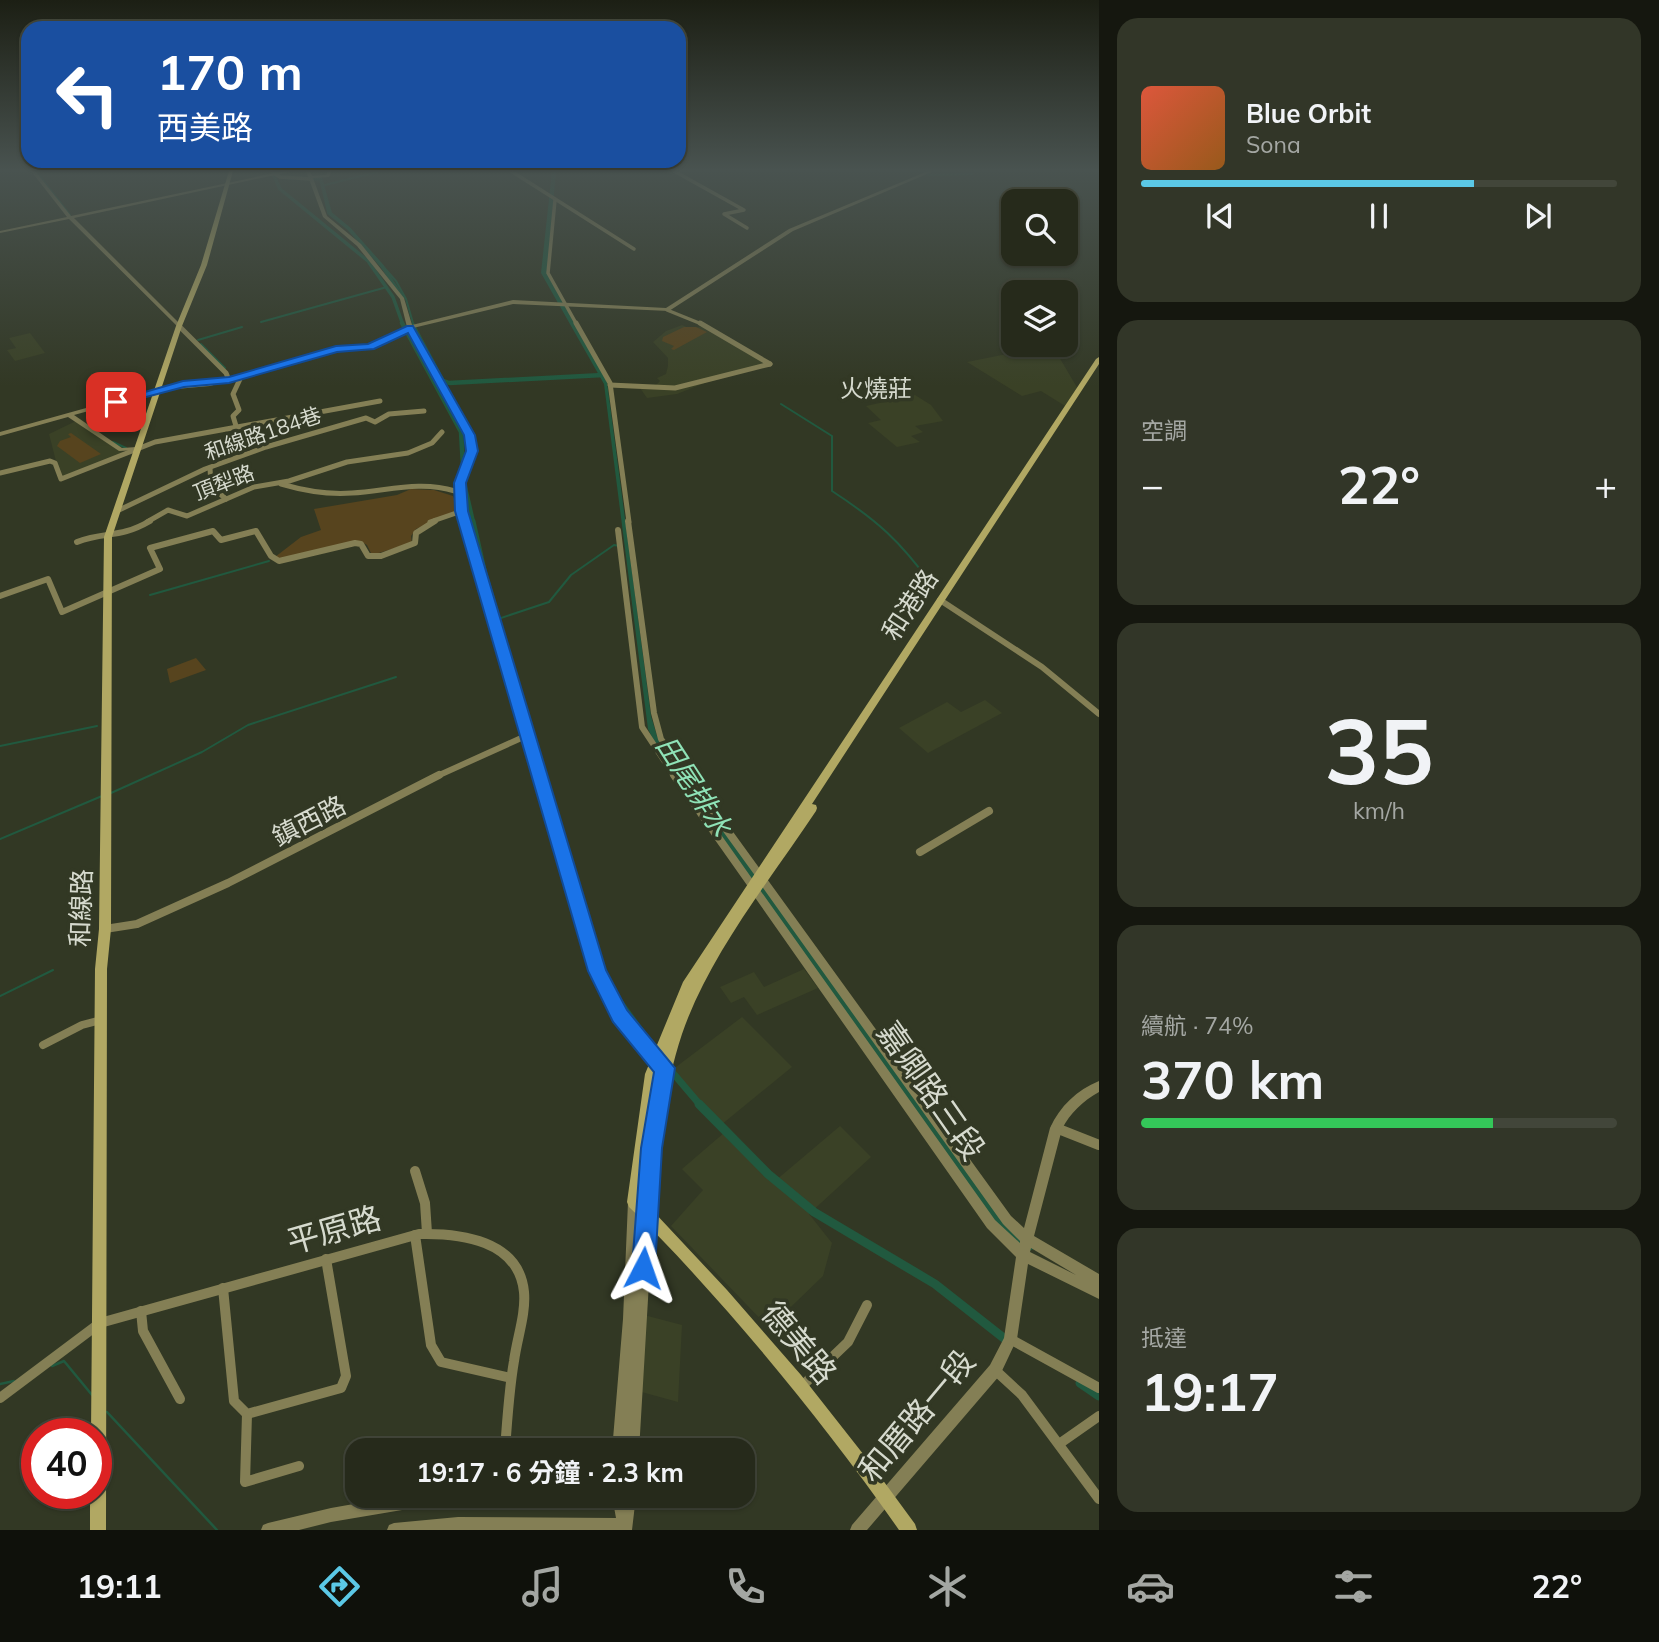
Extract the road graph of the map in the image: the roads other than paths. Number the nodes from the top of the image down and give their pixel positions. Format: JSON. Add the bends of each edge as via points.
{"nodes":[{"id":1,"x":95,"y":242,"type":"edge"},
{"id":2,"x":208,"y":242,"type":"edge"},
{"id":3,"x":356,"y":242,"type":"edge"},
{"id":4,"x":551,"y":242,"type":"edge"},
{"id":5,"x":623,"y":242,"type":"edge"},
{"id":6,"x":771,"y":242,"type":"edge"},
{"id":7,"x":634,"y":249,"type":"dead end"},
{"id":8,"x":568,"y":306,"type":"junction"},
{"id":9,"x":667,"y":310,"type":"junction"},
{"id":10,"x":179,"y":326,"type":"junction"},
{"id":11,"x":410,"y":328,"type":"junction"},
{"id":12,"x":1099,"y":359,"type":"edge"},
{"id":13,"x":1099,"y":367,"type":"edge"},
{"id":14,"x":241,"y":377,"type":"junction"},
{"id":15,"x":229,"y":380,"type":"junction"},
{"id":16,"x":610,"y":385,"type":"junction"},
{"id":17,"x":1084,"y":387,"type":"junction"},
{"id":18,"x":158,"y":390,"type":"junction"},
{"id":19,"x":380,"y":401,"type":"dead end"},
{"id":20,"x":612,"y":402,"type":"junction"},
{"id":21,"x":603,"y":403,"type":"dead end"},
{"id":22,"x":424,"y":411,"type":"dead end"},
{"id":23,"x":69,"y":415,"type":"junction"},
{"id":24,"x":236,"y":426,"type":"junction"},
{"id":25,"x":442,"y":432,"type":"dead end"},
{"id":26,"x":0,"y":433,"type":"edge"},
{"id":27,"x":137,"y":449,"type":"junction"},
{"id":28,"x":210,"y":468,"type":"junction"},
{"id":29,"x":0,"y":473,"type":"edge"},
{"id":30,"x":277,"y":483,"type":"junction"},
{"id":31,"x":455,"y":491,"type":"dead end"},
{"id":32,"x":226,"y":499,"type":"junction"},
{"id":33,"x":117,"y":511,"type":"junction"},
{"id":34,"x":461,"y":511,"type":"junction"},
{"id":35,"x":618,"y":530,"type":"dead end"},
{"id":36,"x":108,"y":537,"type":"junction"},
{"id":37,"x":77,"y":542,"type":"dead end"},
{"id":38,"x":106,"y":594,"type":"junction"},
{"id":39,"x":0,"y":596,"type":"edge"},
{"id":40,"x":943,"y":601,"type":"junction"},
{"id":41,"x":1099,"y":714,"type":"edge"},
{"id":42,"x":528,"y":735,"type":"junction"},
{"id":43,"x":661,"y":739,"type":"junction"},
{"id":44,"x":649,"y":741,"type":"junction"},
{"id":45,"x":989,"y":811,"type":"dead end"},
{"id":46,"x":920,"y":852,"type":"dead end"},
{"id":47,"x":758,"y":882,"type":"junction"},
{"id":48,"x":105,"y":929,"type":"junction"},
{"id":49,"x":101,"y":1020,"type":"junction"},
{"id":50,"x":43,"y":1045,"type":"dead end"},
{"id":51,"x":663,"y":1061,"type":"junction"},
{"id":52,"x":1099,"y":1086,"type":"edge"},
{"id":53,"x":1056,"y":1128,"type":"junction"},
{"id":54,"x":647,"y":1136,"type":"junction"},
{"id":55,"x":1099,"y":1145,"type":"edge"},
{"id":56,"x":415,"y":1171,"type":"dead end"},
{"id":57,"x":634,"y":1202,"type":"junction"},
{"id":58,"x":647,"y":1214,"type":"junction"},
{"id":59,"x":427,"y":1233,"type":"junction"},
{"id":60,"x":415,"y":1235,"type":"junction"},
{"id":61,"x":1025,"y":1248,"type":"junction"},
{"id":62,"x":327,"y":1259,"type":"junction"},
{"id":63,"x":1099,"y":1281,"type":"edge"},
{"id":64,"x":223,"y":1289,"type":"junction"},
{"id":65,"x":1099,"y":1293,"type":"edge"},
{"id":66,"x":867,"y":1305,"type":"dead end"},
{"id":67,"x":141,"y":1311,"type":"junction"},
{"id":68,"x":100,"y":1323,"type":"junction"},
{"id":69,"x":1010,"y":1339,"type":"junction"},
{"id":70,"x":995,"y":1370,"type":"junction"},
{"id":71,"x":511,"y":1378,"type":"junction"},
{"id":72,"x":800,"y":1388,"type":"junction"},
{"id":73,"x":1099,"y":1388,"type":"edge"},
{"id":74,"x":0,"y":1398,"type":"edge"},
{"id":75,"x":180,"y":1399,"type":"dead end"},
{"id":76,"x":247,"y":1414,"type":"junction"},
{"id":77,"x":1099,"y":1416,"type":"edge"},
{"id":78,"x":506,"y":1438,"type":"edge"},
{"id":79,"x":621,"y":1438,"type":"edge"},
{"id":80,"x":633,"y":1438,"type":"edge"},
{"id":81,"x":1059,"y":1444,"type":"junction"},
{"id":82,"x":299,"y":1466,"type":"dead end"},
{"id":83,"x":886,"y":1497,"type":"junction"},
{"id":84,"x":1099,"y":1499,"type":"edge"},
{"id":85,"x":372,"y":1508,"type":"edge"},
{"id":86,"x":621,"y":1508,"type":"edge"},
{"id":87,"x":628,"y":1508,"type":"edge"},
{"id":88,"x":625,"y":1528,"type":"edge"},
{"id":89,"x":98,"y":1530,"type":"edge"},
{"id":90,"x":268,"y":1530,"type":"edge"},
{"id":91,"x":394,"y":1530,"type":"edge"},
{"id":92,"x":857,"y":1530,"type":"edge"},
{"id":93,"x":909,"y":1530,"type":"edge"}],
"edges":[{"from":1,"to":10,"type":"street"},
{"from":2,"to":10,"type":"main road","name":"和線路"},
{"from":3,"to":11,"type":"street","via":[[398,293]]},
{"from":4,"to":8,"type":"street","via":[[548,273]]},
{"from":5,"to":7,"type":"street"},
{"from":6,"to":9,"type":"street"},
{"from":8,"to":9,"type":"street"},
{"from":8,"to":11,"type":"street","via":[[513,302]]},
{"from":8,"to":16,"type":"street"},
{"from":9,"to":16,"type":"street","via":[[702,324],[770,364],[675,388]]},
{"from":10,"to":15,"type":"street"},
{"from":10,"to":18,"type":"main road","name":"和線路"},
{"from":11,"to":14,"type":"street","via":[[370,347],[336,349]]},
{"from":11,"to":34,"type":"street","via":[[467,430],[472,451],[463,469]]},
{"from":12,"to":17,"type":"main road","name":"和港路"},
{"from":13,"to":17,"type":"main road","name":"和港路"},
{"from":14,"to":15,"type":"street"},
{"from":14,"to":24,"type":"street","name":"頂犁路","via":[[233,394],[239,410],[233,416]]},
{"from":15,"to":18,"type":"street"},
{"from":16,"to":20,"type":"street"},
{"from":17,"to":40,"type":"main road","name":"和港路"},
{"from":18,"to":23,"type":"street"},
{"from":18,"to":27,"type":"main road","name":"和線路"},
{"from":19,"to":24,"type":"street","name":"頂犁路"},
{"from":20,"to":21,"type":"street"},
{"from":20,"to":43,"type":"street"},
{"from":22,"to":28,"type":"street","name":"和線路184巷","via":[[394,412],[375,422],[367,418],[345,423]]},
{"from":23,"to":26,"type":"street"},
{"from":23,"to":27,"type":"street","via":[[121,450]]},
{"from":24,"to":27,"type":"street","name":"頂犁路"},
{"from":25,"to":30,"type":"street","name":"頂犁路","via":[[432,443],[408,453],[347,463]]},
{"from":27,"to":29,"type":"street","name":"頂犁路","via":[[61,479],[50,461]]},
{"from":27,"to":33,"type":"main road","name":"和線路"},
{"from":28,"to":32,"type":"street","via":[[211,486]]},
{"from":28,"to":33,"type":"street","name":"和線路184巷"},
{"from":30,"to":31,"type":"street","via":[[314,493],[435,485]]},
{"from":30,"to":32,"type":"street","name":"頂犁路"},
{"from":32,"to":36,"type":"street","name":"頂犁路","via":[[187,516],[165,511]]},
{"from":33,"to":36,"type":"main road","name":"和線路"},
{"from":34,"to":38,"type":"street","name":"頂犁路","via":[[430,522],[416,533],[415,543],[381,556],[368,555],[362,544],[355,543],[279,561],[256,531],[221,540],[213,531],[150,548],[160,569]]},
{"from":34,"to":42,"type":"street"},
{"from":35,"to":44,"type":"street","via":[[642,727]]},
{"from":36,"to":37,"type":"street","name":"頂犁路","via":[[97,534]]},
{"from":36,"to":38,"type":"main road","name":"和線路"},
{"from":38,"to":39,"type":"street","via":[[62,611],[48,579]]},
{"from":38,"to":48,"type":"main road","name":"和線路"},
{"from":40,"to":41,"type":"street","via":[[1042,667]]},
{"from":40,"to":47,"type":"main road","name":"和港路"},
{"from":42,"to":48,"type":"street","name":"鎮西路","via":[[147,922]]},
{"from":42,"to":51,"type":"street","via":[[597,971],[620,1016]]},
{"from":43,"to":44,"type":"street"},
{"from":43,"to":47,"type":"street"},
{"from":44,"to":47,"type":"street"},
{"from":45,"to":46,"type":"street"},
{"from":47,"to":51,"type":"main road","name":"和港路","via":[[705,969]]},
{"from":47,"to":61,"type":"street","name":"嘉卿路三段","via":[[990,1224]]},
{"from":48,"to":49,"type":"main road","name":"和線路"},
{"from":49,"to":50,"type":"street"},
{"from":49,"to":68,"type":"main road","name":"和線路"},
{"from":51,"to":54,"type":"main road","name":"和港路"},
{"from":52,"to":53,"type":"street","name":"和厝路一段","via":[[1076,1101]]},
{"from":53,"to":55,"type":"street"},
{"from":53,"to":61,"type":"street","name":"和厝路一段"},
{"from":54,"to":57,"type":"main road"},
{"from":54,"to":58,"type":"main road"},
{"from":56,"to":59,"type":"street","via":[[425,1203]]},
{"from":57,"to":58,"type":"main road","name":"德美路"},
{"from":57,"to":79,"type":"street"},
{"from":58,"to":72,"type":"main road","name":"德美路"},
{"from":58,"to":80,"type":"street"},
{"from":59,"to":60,"type":"street","name":"平原路"},
{"from":59,"to":71,"type":"street","name":"平原路","via":[[467,1236],[494,1245],[514,1262],[524,1290]]},
{"from":60,"to":62,"type":"street","name":"平原路"},
{"from":60,"to":71,"type":"street","via":[[431,1345],[441,1362]]},
{"from":61,"to":63,"type":"street","name":"嘉卿路三段"},
{"from":61,"to":65,"type":"street","name":"嘉卿路三段"},
{"from":61,"to":69,"type":"street","name":"和厝路一段"},
{"from":62,"to":64,"type":"street","name":"平原路"},
{"from":62,"to":76,"type":"street","via":[[346,1376],[341,1388]]},
{"from":64,"to":67,"type":"street","name":"平原路"},
{"from":64,"to":76,"type":"street","via":[[234,1401]]},
{"from":66,"to":72,"type":"street","via":[[848,1342]]},
{"from":67,"to":68,"type":"street","name":"平原路"},
{"from":67,"to":75,"type":"street","via":[[143,1331]]},
{"from":68,"to":74,"type":"street","name":"平原路"},
{"from":68,"to":89,"type":"main road","name":"和線路"},
{"from":69,"to":70,"type":"street","name":"和厝路一段"},
{"from":69,"to":73,"type":"street"},
{"from":70,"to":81,"type":"street","via":[[1022,1395]]},
{"from":70,"to":83,"type":"street","name":"和厝路一段"},
{"from":71,"to":78,"type":"street","name":"平原路"},
{"from":72,"to":83,"type":"main road","name":"德美路"},
{"from":76,"to":82,"type":"street","via":[[245,1482]]},
{"from":77,"to":81,"type":"street"},
{"from":81,"to":84,"type":"street"},
{"from":83,"to":92,"type":"street","name":"和厝路一段"},
{"from":83,"to":93,"type":"main road","name":"德美路"},
{"from":85,"to":90,"type":"street"},
{"from":86,"to":88,"type":"street"},
{"from":87,"to":88,"type":"street"},
{"from":88,"to":91,"type":"street","via":[[458,1524]]}]}
